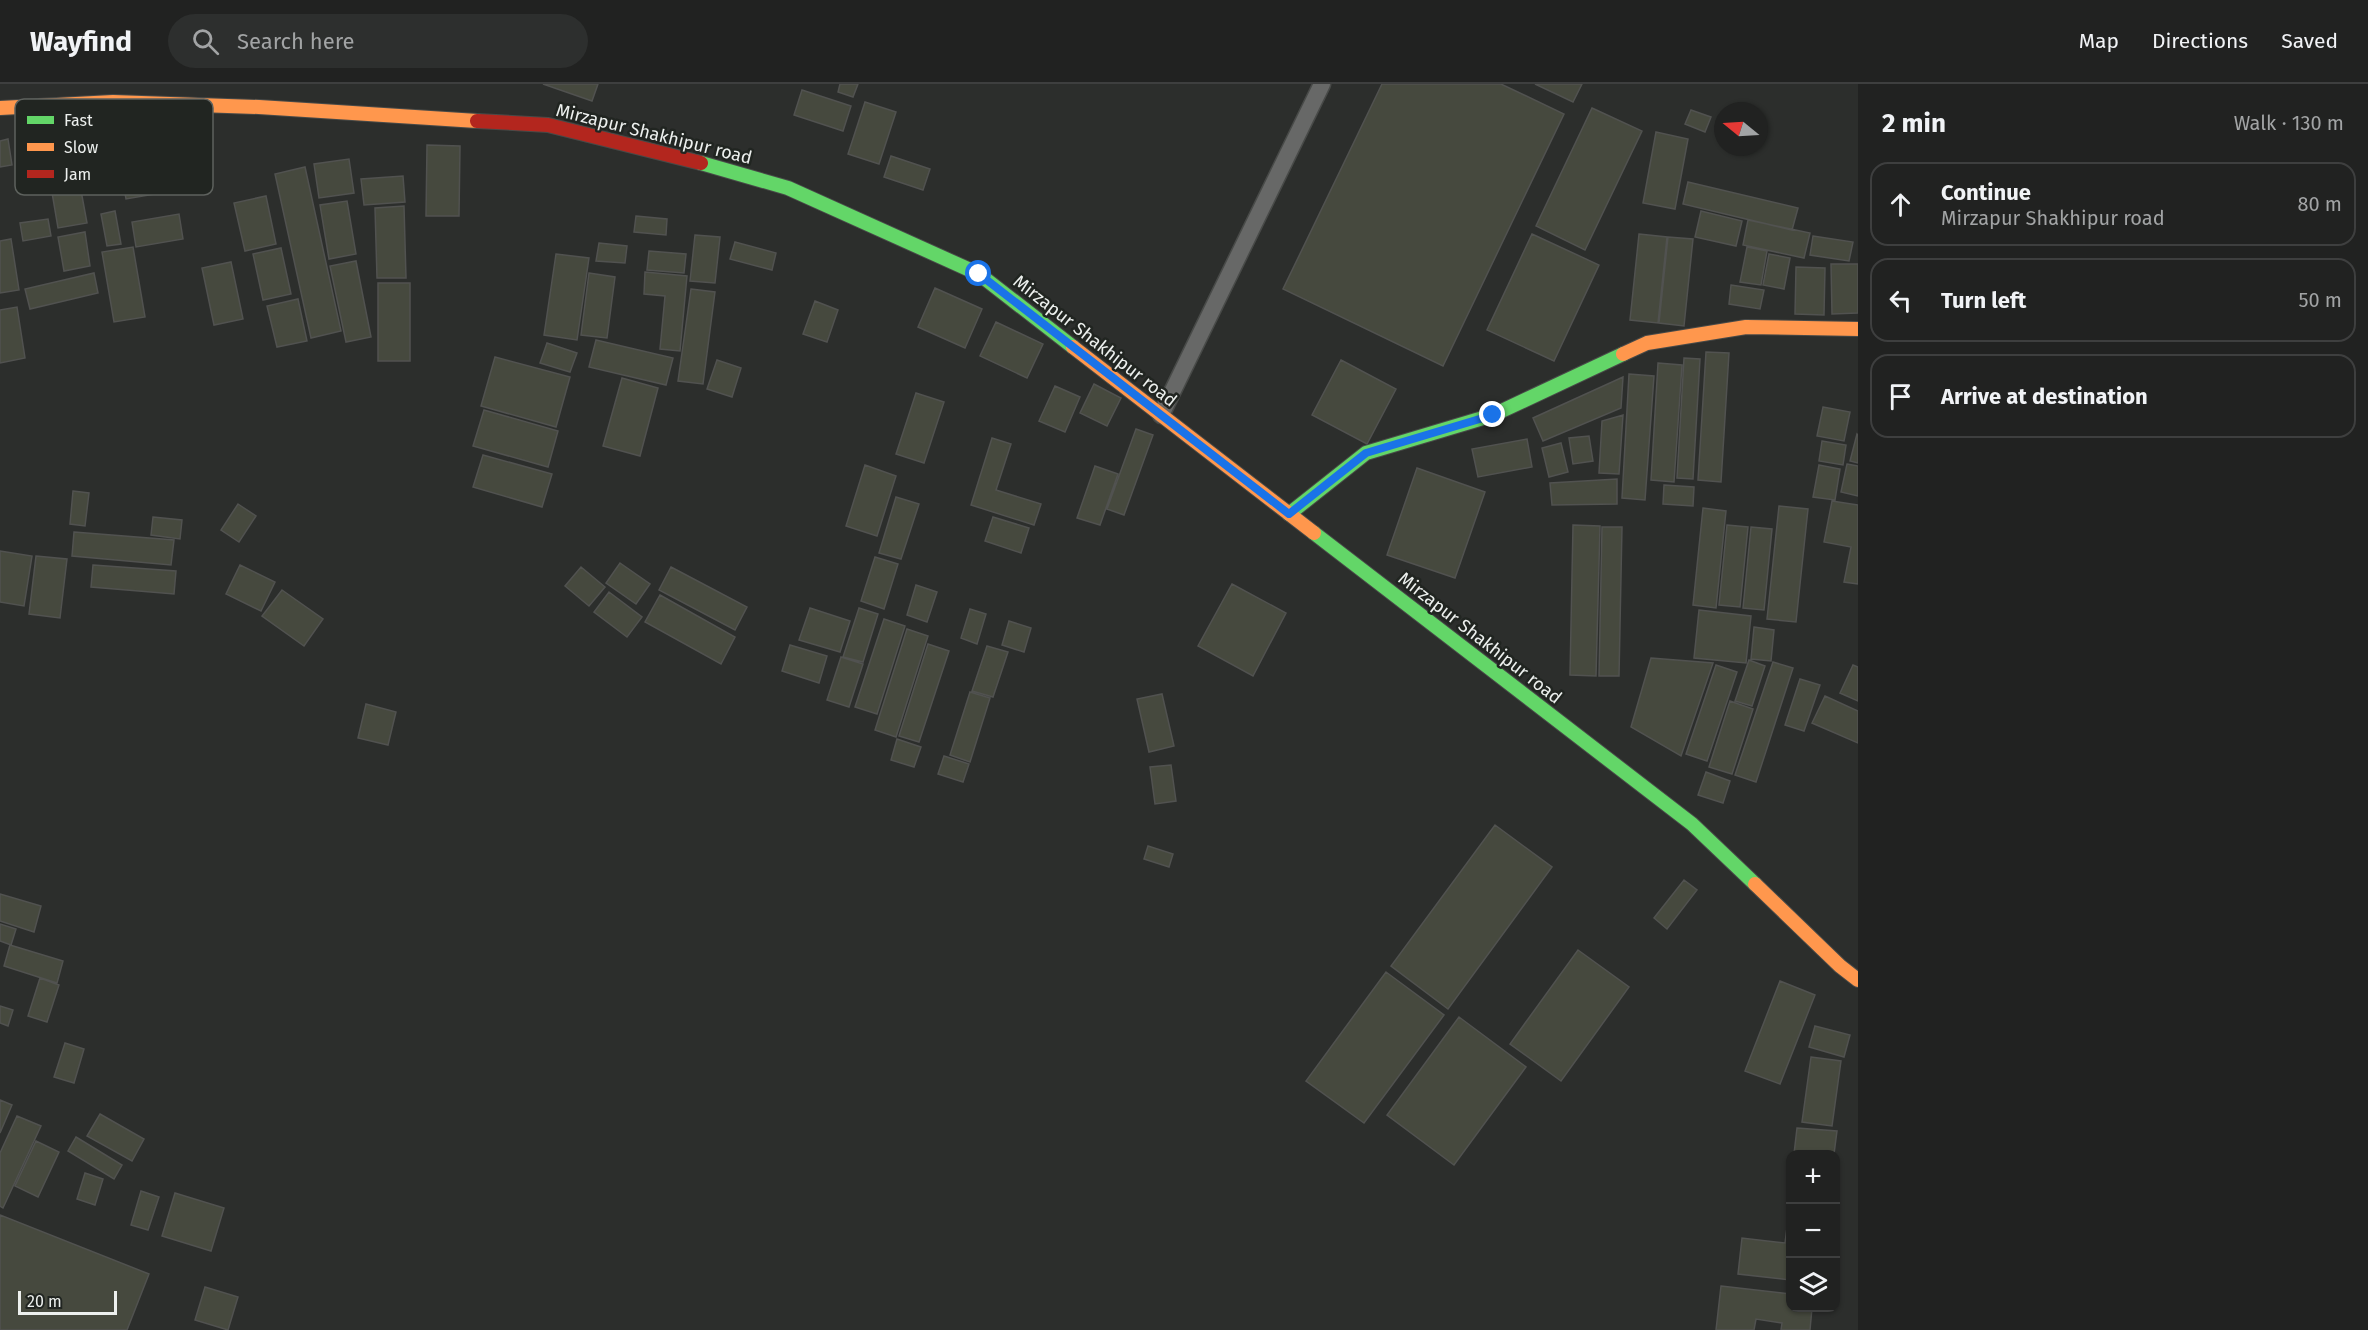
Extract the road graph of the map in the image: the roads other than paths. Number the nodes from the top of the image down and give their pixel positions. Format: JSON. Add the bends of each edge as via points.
{"nodes":[{"id":1,"x":1322,"y":84,"type":"edge"},
{"id":2,"x":213,"y":105,"type":"edge"},
{"id":3,"x":15,"y":107,"type":"edge"},
{"id":4,"x":0,"y":108,"type":"edge"},
{"id":5,"x":1858,"y":329,"type":"edge"},
{"id":6,"x":1161,"y":415,"type":"junction"},
{"id":7,"x":1289,"y":514,"type":"junction"},
{"id":8,"x":1858,"y":980,"type":"edge"}],
"edges":[{"from":1,"to":6,"type":"lane"},
{"from":2,"to":6,"type":"main road","name":"Mirzapur Shakhipur road","via":[[548,125],[788,188],[979,274]]},
{"from":3,"to":4,"type":"main road","name":"Mirzapur Shakhipur road"},
{"from":5,"to":7,"type":"main road","via":[[1746,327],[1647,343],[1493,415],[1366,453]]},
{"from":6,"to":7,"type":"main road","name":"Mirzapur Shakhipur road"},
{"from":7,"to":8,"type":"main road","name":"Mirzapur Shakhipur road","via":[[1692,824]]}]}
